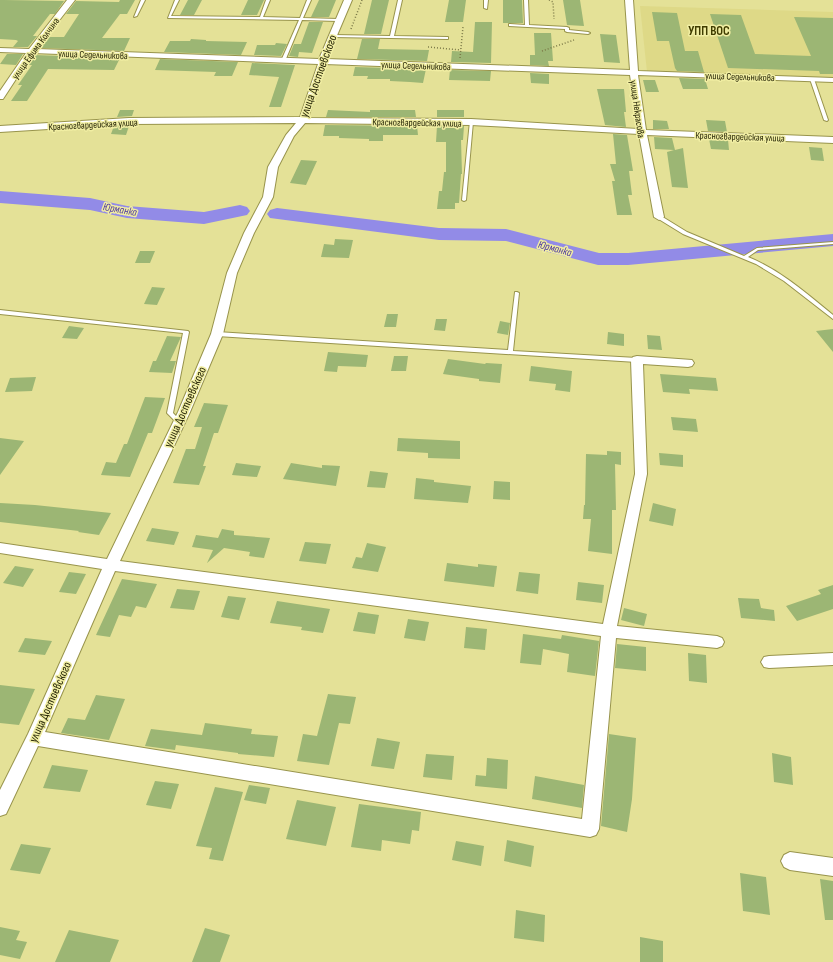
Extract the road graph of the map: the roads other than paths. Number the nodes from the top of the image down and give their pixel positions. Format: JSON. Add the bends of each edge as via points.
{"nodes":[{"id":1,"x":71,"y":0,"type":"edge"},
{"id":2,"x":143,"y":0,"type":"edge"},
{"id":3,"x":177,"y":0,"type":"edge"},
{"id":4,"x":268,"y":0,"type":"edge"},
{"id":5,"x":309,"y":0,"type":"edge"},
{"id":6,"x":348,"y":0,"type":"edge"},
{"id":7,"x":400,"y":0,"type":"edge"},
{"id":8,"x":486,"y":0,"type":"edge"},
{"id":9,"x":526,"y":0,"type":"edge"},
{"id":10,"x":629,"y":0,"type":"edge"},
{"id":11,"x":486,"y":8,"type":"dead end"},
{"id":12,"x":135,"y":16,"type":"dead end"},
{"id":13,"x":261,"y":18,"type":"junction"},
{"id":14,"x":301,"y":19,"type":"junction"},
{"id":15,"x":338,"y":20,"type":"junction"},
{"id":16,"x":510,"y":25,"type":"dead end"},
{"id":17,"x":527,"y":26,"type":"junction"},
{"id":18,"x":588,"y":33,"type":"dead end"},
{"id":19,"x":333,"y":36,"type":"junction"},
{"id":20,"x":392,"y":37,"type":"junction"},
{"id":21,"x":447,"y":38,"type":"dead end"},
{"id":22,"x":0,"y":50,"type":"edge"},
{"id":23,"x":31,"y":52,"type":"junction"},
{"id":24,"x":283,"y":61,"type":"junction"},
{"id":25,"x":322,"y":62,"type":"junction"},
{"id":26,"x":633,"y":73,"type":"junction"},
{"id":27,"x":812,"y":79,"type":"junction"},
{"id":28,"x":833,"y":80,"type":"edge"},
{"id":29,"x":0,"y":97,"type":"edge"},
{"id":30,"x":303,"y":120,"type":"junction"},
{"id":31,"x":826,"y":120,"type":"dead end"},
{"id":32,"x":471,"y":122,"type":"junction"},
{"id":33,"x":0,"y":129,"type":"edge"},
{"id":34,"x":641,"y":132,"type":"junction"},
{"id":35,"x":833,"y":140,"type":"edge"},
{"id":36,"x":464,"y":200,"type":"dead end"},
{"id":37,"x":659,"y":217,"type":"joint"},
{"id":38,"x":833,"y":243,"type":"edge"},
{"id":39,"x":745,"y":257,"type":"junction"},
{"id":40,"x":518,"y":293,"type":"dead end"},
{"id":41,"x":0,"y":312,"type":"edge"},
{"id":42,"x":833,"y":317,"type":"edge"},
{"id":43,"x":217,"y":334,"type":"junction"},
{"id":44,"x":510,"y":352,"type":"junction"},
{"id":45,"x":637,"y":360,"type":"junction"},
{"id":46,"x":688,"y":363,"type":"dead end"},
{"id":47,"x":179,"y":422,"type":"junction"},
{"id":48,"x":0,"y":548,"type":"edge"},
{"id":49,"x":111,"y":565,"type":"junction"},
{"id":50,"x":608,"y":631,"type":"junction"},
{"id":51,"x":717,"y":642,"type":"dead end"},
{"id":52,"x":833,"y":659,"type":"edge"},
{"id":53,"x":769,"y":662,"type":"dead end"},
{"id":54,"x":34,"y":738,"type":"junction"},
{"id":55,"x":0,"y":808,"type":"edge"},
{"id":56,"x":790,"y":861,"type":"dead end"},
{"id":57,"x":833,"y":867,"type":"edge"}],
"edges":[{"from":1,"to":23,"type":"street","name":"улица Ефима Колчина"},
{"from":2,"to":12,"type":"lane"},
{"from":3,"to":13,"type":"lane","via":[[169,16]]},
{"from":4,"to":13,"type":"lane"},
{"from":5,"to":14,"type":"lane"},
{"from":6,"to":15,"type":"street","name":"улица Достоевского"},
{"from":7,"to":20,"type":"lane"},
{"from":8,"to":11,"type":"lane"},
{"from":9,"to":17,"type":"lane"},
{"from":10,"to":26,"type":"street","name":"улица Некрасова"},
{"from":13,"to":14,"type":"lane"},
{"from":14,"to":15,"type":"lane"},
{"from":14,"to":24,"type":"lane"},
{"from":15,"to":19,"type":"street","name":"улица Достоевского"},
{"from":16,"to":17,"type":"lane"},
{"from":17,"to":18,"type":"lane","via":[[567,28],[567,31]]},
{"from":19,"to":20,"type":"lane"},
{"from":19,"to":25,"type":"street","name":"улица Достоевского"},
{"from":20,"to":21,"type":"lane"},
{"from":22,"to":23,"type":"street","name":"улица Седельникова"},
{"from":23,"to":24,"type":"street","name":"улица Седельникова"},
{"from":23,"to":29,"type":"street","name":"улица Ефима Колчина"},
{"from":24,"to":25,"type":"street","name":"улица Седельникова"},
{"from":25,"to":26,"type":"street","name":"улица Седельникова"},
{"from":25,"to":30,"type":"street","name":"улица Достоевского"},
{"from":26,"to":27,"type":"street","name":"улица Седельникова"},
{"from":26,"to":34,"type":"street","name":"улица Некрасова"},
{"from":27,"to":28,"type":"street","name":"улица Седельникова"},
{"from":27,"to":31,"type":"lane"},
{"from":30,"to":32,"type":"street","name":"Красногвардейская улица"},
{"from":30,"to":33,"type":"street","name":"Красногвардейская улица","via":[[129,121]]},
{"from":30,"to":43,"type":"street","name":"улица Достоевского","via":[[290,136],[272,167],[268,197],[232,273]]},
{"from":32,"to":34,"type":"street","name":"Красногвардейская улица"},
{"from":32,"to":36,"type":"lane"},
{"from":34,"to":35,"type":"street","name":"Красногвардейская улица"},
{"from":34,"to":37,"type":"street","name":"улица Некрасова"},
{"from":37,"to":39,"type":"lane","via":[[685,233]]},
{"from":38,"to":39,"type":"lane","via":[[757,249]]},
{"from":39,"to":42,"type":"lane","via":[[786,280]]},
{"from":40,"to":44,"type":"lane"},
{"from":41,"to":47,"type":"lane","via":[[186,332],[170,413]]},
{"from":43,"to":44,"type":"lane"},
{"from":43,"to":47,"type":"street","name":"улица Достоевского"},
{"from":44,"to":45,"type":"lane"},
{"from":45,"to":46,"type":"street"},
{"from":45,"to":50,"type":"street","via":[[641,474]]},
{"from":47,"to":49,"type":"street","name":"улица Достоевского"},
{"from":48,"to":49,"type":"street"},
{"from":49,"to":50,"type":"street"},
{"from":49,"to":54,"type":"street","name":"улица Достоевского"},
{"from":50,"to":51,"type":"street"},
{"from":50,"to":54,"type":"street","via":[[590,829]]},
{"from":52,"to":53,"type":"street"},
{"from":54,"to":55,"type":"street","name":"улица Достоевского"},
{"from":56,"to":57,"type":"street"}]}
